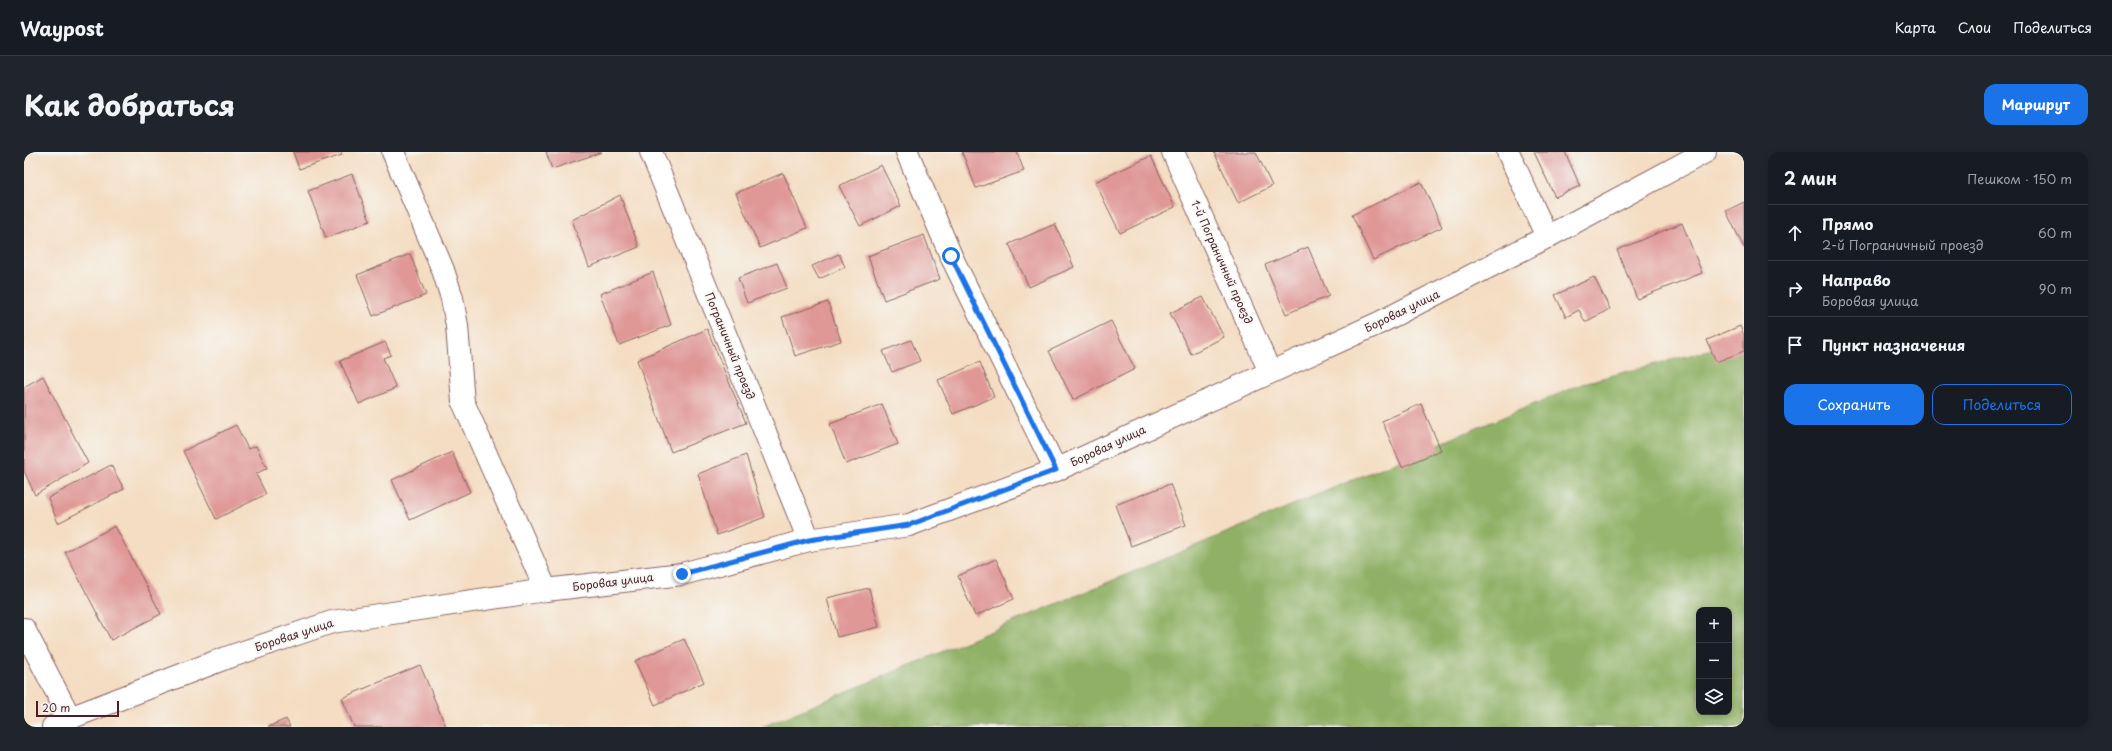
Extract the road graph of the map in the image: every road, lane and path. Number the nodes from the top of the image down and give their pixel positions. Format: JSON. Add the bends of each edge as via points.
{"nodes":[{"id":1,"x":393,"y":152,"type":"edge"},
{"id":2,"x":651,"y":152,"type":"edge"},
{"id":3,"x":908,"y":152,"type":"edge"},
{"id":4,"x":1173,"y":152,"type":"edge"},
{"id":5,"x":1508,"y":152,"type":"edge"},
{"id":6,"x":1706,"y":152,"type":"edge"},
{"id":7,"x":1547,"y":237,"type":"junction"},
{"id":8,"x":1270,"y":372,"type":"junction"},
{"id":9,"x":1056,"y":470,"type":"junction"},
{"id":10,"x":809,"y":540,"type":"junction"},
{"id":11,"x":546,"y":590,"type":"junction"},
{"id":12,"x":24,"y":629,"type":"edge"},
{"id":13,"x":61,"y":723,"type":"edge"}],
"edges":[{"from":1,"to":11,"type":"street","via":[[443,270],[452,298],[457,326],[463,402]]},
{"from":2,"to":10,"type":"street","name":"Пограничный проезд"},
{"from":3,"to":9,"type":"street","via":[[951,256]]},
{"from":4,"to":8,"type":"street","name":"1-й Пограничный проезд"},
{"from":5,"to":7,"type":"street"},
{"from":6,"to":7,"type":"street","name":"Боровая улица"},
{"from":7,"to":8,"type":"street","name":"Боровая улица","via":[[1379,323]]},
{"from":8,"to":9,"type":"street","name":"Боровая улица"},
{"from":9,"to":10,"type":"street","name":"Боровая улица","via":[[909,525]]},
{"from":10,"to":11,"type":"street","name":"Боровая улица","via":[[682,574]]},
{"from":11,"to":13,"type":"street","name":"Боровая улица","via":[[332,622],[223,659]]},
{"from":12,"to":13,"type":"street"}]}
